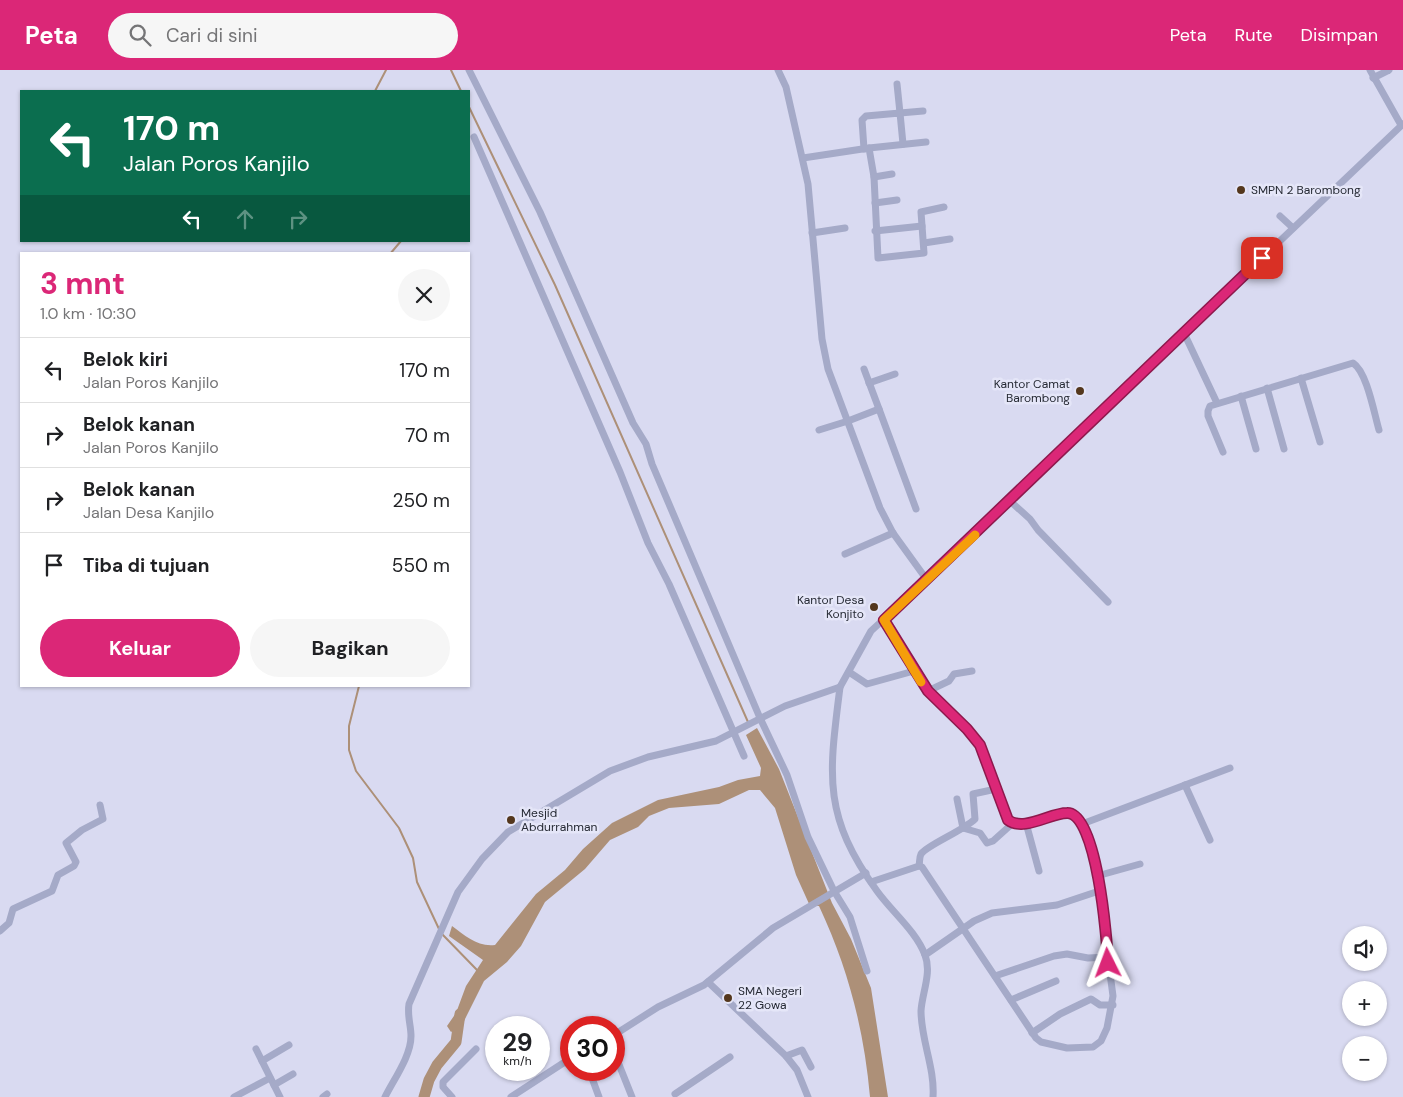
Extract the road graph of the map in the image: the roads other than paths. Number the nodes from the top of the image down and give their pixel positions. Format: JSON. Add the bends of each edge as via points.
{"nodes":[{"id":1,"x":469,"y":70,"type":"edge"},
{"id":2,"x":778,"y":70,"type":"edge"},
{"id":3,"x":1370,"y":70,"type":"edge"},
{"id":4,"x":1389,"y":70,"type":"edge"},
{"id":5,"x":1373,"y":78,"type":"junction"},
{"id":6,"x":897,"y":84,"type":"dead end"},
{"id":7,"x":923,"y":111,"type":"dead end"},
{"id":8,"x":900,"y":113,"type":"junction"},
{"id":9,"x":1402,"y":125,"type":"edge"},
{"id":10,"x":474,"y":137,"type":"dead end"},
{"id":11,"x":926,"y":142,"type":"dead end"},
{"id":12,"x":903,"y":144,"type":"junction"},
{"id":13,"x":867,"y":148,"type":"junction"},
{"id":14,"x":803,"y":158,"type":"junction"},
{"id":15,"x":892,"y":174,"type":"dead end"},
{"id":16,"x":874,"y":177,"type":"junction"},
{"id":17,"x":897,"y":200,"type":"dead end"},
{"id":18,"x":875,"y":203,"type":"junction"},
{"id":19,"x":944,"y":207,"type":"dead end"},
{"id":20,"x":1280,"y":216,"type":"dead end"},
{"id":21,"x":922,"y":226,"type":"junction"},
{"id":22,"x":845,"y":228,"type":"dead end"},
{"id":23,"x":1292,"y":228,"type":"junction"},
{"id":24,"x":875,"y":231,"type":"junction"},
{"id":25,"x":812,"y":233,"type":"junction"},
{"id":26,"x":950,"y":239,"type":"dead end"},
{"id":27,"x":924,"y":243,"type":"junction"},
{"id":28,"x":1184,"y":333,"type":"junction"},
{"id":29,"x":864,"y":369,"type":"dead end"},
{"id":30,"x":895,"y":374,"type":"dead end"},
{"id":31,"x":1301,"y":378,"type":"junction"},
{"id":32,"x":870,"y":383,"type":"junction"},
{"id":33,"x":1267,"y":388,"type":"junction"},
{"id":34,"x":1242,"y":396,"type":"junction"},
{"id":35,"x":1217,"y":403,"type":"junction"},
{"id":36,"x":879,"y":409,"type":"junction"},
{"id":37,"x":848,"y":421,"type":"junction"},
{"id":38,"x":819,"y":430,"type":"dead end"},
{"id":39,"x":1379,"y":430,"type":"dead end"},
{"id":40,"x":1320,"y":442,"type":"dead end"},
{"id":41,"x":1284,"y":448,"type":"dead end"},
{"id":42,"x":1256,"y":449,"type":"dead end"},
{"id":43,"x":1223,"y":452,"type":"dead end"},
{"id":44,"x":1010,"y":501,"type":"junction"},
{"id":45,"x":916,"y":509,"type":"dead end"},
{"id":46,"x":893,"y":533,"type":"junction"},
{"id":47,"x":845,"y":554,"type":"dead end"},
{"id":48,"x":927,"y":580,"type":"junction"},
{"id":49,"x":1108,"y":602,"type":"dead end"},
{"id":50,"x":884,"y":620,"type":"junction"},
{"id":51,"x":914,"y":671,"type":"junction"},
{"id":52,"x":972,"y":671,"type":"dead end"},
{"id":53,"x":849,"y":672,"type":"junction"},
{"id":54,"x":840,"y":686,"type":"junction"},
{"id":55,"x":928,"y":691,"type":"junction"},
{"id":56,"x":758,"y":719,"type":"junction"},
{"id":57,"x":735,"y":732,"type":"junction"},
{"id":58,"x":744,"y":756,"type":"dead end"},
{"id":59,"x":1230,"y":768,"type":"dead end"},
{"id":60,"x":1185,"y":785,"type":"junction"},
{"id":61,"x":996,"y":789,"type":"junction"},
{"id":62,"x":957,"y":799,"type":"dead end"},
{"id":63,"x":100,"y":806,"type":"dead end"},
{"id":64,"x":1013,"y":823,"type":"junction"},
{"id":65,"x":1026,"y":823,"type":"junction"},
{"id":66,"x":1082,"y":824,"type":"junction"},
{"id":67,"x":963,"y":828,"type":"junction"},
{"id":68,"x":1210,"y":840,"type":"dead end"},
{"id":69,"x":1140,"y":864,"type":"dead end"},
{"id":70,"x":919,"y":866,"type":"junction"},
{"id":71,"x":1039,"y":871,"type":"dead end"},
{"id":72,"x":866,"y":873,"type":"junction"},
{"id":73,"x":1097,"y":876,"type":"junction"},
{"id":74,"x":871,"y":882,"type":"junction"},
{"id":75,"x":832,"y":892,"type":"junction"},
{"id":76,"x":1099,"y":892,"type":"junction"},
{"id":77,"x":963,"y":929,"type":"junction"},
{"id":78,"x":0,"y":931,"type":"edge"},
{"id":79,"x":925,"y":955,"type":"junction"},
{"id":80,"x":1108,"y":957,"type":"junction"},
{"id":81,"x":867,"y":970,"type":"dead end"},
{"id":82,"x":995,"y":976,"type":"junction"},
{"id":83,"x":1056,"y":981,"type":"dead end"},
{"id":84,"x":708,"y":982,"type":"junction"},
{"id":85,"x":1011,"y":1000,"type":"junction"},
{"id":86,"x":1113,"y":1006,"type":"junction"},
{"id":87,"x":625,"y":1027,"type":"edge"},
{"id":88,"x":1032,"y":1033,"type":"junction"},
{"id":89,"x":289,"y":1045,"type":"dead end"},
{"id":90,"x":256,"y":1049,"type":"dead end"},
{"id":91,"x":476,"y":1049,"type":"dead end"},
{"id":92,"x":786,"y":1056,"type":"junction"},
{"id":93,"x":730,"y":1057,"type":"dead end"},
{"id":94,"x":262,"y":1061,"type":"junction"},
{"id":95,"x":560,"y":1065,"type":"edge"},
{"id":96,"x":811,"y":1066,"type":"dead end"},
{"id":97,"x":293,"y":1074,"type":"dead end"},
{"id":98,"x":270,"y":1078,"type":"junction"},
{"id":99,"x":625,"y":1080,"type":"edge"},
{"id":100,"x":593,"y":1081,"type":"edge"},
{"id":101,"x":274,"y":1085,"type":"junction"},
{"id":102,"x":674,"y":1096,"type":"edge"},
{"id":103,"x":234,"y":1097,"type":"edge"},
{"id":104,"x":280,"y":1097,"type":"edge"},
{"id":105,"x":385,"y":1097,"type":"edge"},
{"id":106,"x":452,"y":1097,"type":"edge"},
{"id":107,"x":511,"y":1097,"type":"edge"},
{"id":108,"x":600,"y":1097,"type":"edge"},
{"id":109,"x":632,"y":1097,"type":"edge"},
{"id":110,"x":808,"y":1097,"type":"edge"},
{"id":111,"x":933,"y":1097,"type":"edge"}],
"edges":[{"from":1,"to":56,"type":"street","via":[[540,212],[633,423],[646,444]]},
{"from":2,"to":14,"type":"street","via":[[786,88]]},
{"from":3,"to":5,"type":"street"},
{"from":4,"to":5,"type":"street"},
{"from":5,"to":9,"type":"street"},
{"from":6,"to":8,"type":"street"},
{"from":7,"to":8,"type":"street"},
{"from":8,"to":12,"type":"street"},
{"from":8,"to":13,"type":"street","via":[[864,117]]},
{"from":9,"to":23,"type":"street"},
{"from":10,"to":57,"type":"street","via":[[648,543]]},
{"from":11,"to":12,"type":"street"},
{"from":12,"to":13,"type":"street"},
{"from":13,"to":14,"type":"street"},
{"from":13,"to":16,"type":"street"},
{"from":14,"to":25,"type":"street"},
{"from":15,"to":16,"type":"street"},
{"from":16,"to":18,"type":"street"},
{"from":17,"to":18,"type":"street"},
{"from":18,"to":24,"type":"street"},
{"from":19,"to":21,"type":"street","via":[[921,212]]},
{"from":20,"to":23,"type":"street"},
{"from":21,"to":24,"type":"street"},
{"from":21,"to":27,"type":"street"},
{"from":22,"to":25,"type":"street"},
{"from":23,"to":28,"type":"street"},
{"from":24,"to":27,"type":"street","via":[[880,259],[923,254]]},
{"from":25,"to":37,"type":"street","via":[[824,355]]},
{"from":26,"to":27,"type":"street"},
{"from":28,"to":35,"type":"street"},
{"from":28,"to":44,"type":"street"},
{"from":29,"to":32,"type":"street"},
{"from":30,"to":32,"type":"street"},
{"from":31,"to":33,"type":"street"},
{"from":31,"to":39,"type":"street","via":[[1353,363],[1358,366]]},
{"from":31,"to":40,"type":"street"},
{"from":32,"to":36,"type":"street"},
{"from":33,"to":34,"type":"street"},
{"from":33,"to":41,"type":"street"},
{"from":34,"to":35,"type":"street"},
{"from":34,"to":42,"type":"street"},
{"from":35,"to":43,"type":"street","via":[[1208,411]]},
{"from":36,"to":37,"type":"street"},
{"from":36,"to":45,"type":"street"},
{"from":37,"to":38,"type":"street"},
{"from":37,"to":46,"type":"street","via":[[880,508]]},
{"from":44,"to":48,"type":"street"},
{"from":44,"to":49,"type":"street","via":[[1030,518]]},
{"from":46,"to":47,"type":"street"},
{"from":46,"to":48,"type":"street"},
{"from":48,"to":50,"type":"street"},
{"from":50,"to":51,"type":"street"},
{"from":50,"to":53,"type":"street","via":[[865,640]]},
{"from":51,"to":53,"type":"street","via":[[867,684]]},
{"from":51,"to":55,"type":"street"},
{"from":52,"to":55,"type":"street","via":[[954,674],[949,681]]},
{"from":53,"to":54,"type":"street"},
{"from":54,"to":56,"type":"street"},
{"from":54,"to":72,"type":"street","via":[[832,761],[834,802],[840,827]]},
{"from":55,"to":61,"type":"street","via":[[980,745]]},
{"from":56,"to":57,"type":"street"},
{"from":56,"to":75,"type":"street","via":[[787,775]]},
{"from":57,"to":58,"type":"street"},
{"from":57,"to":105,"type":"street","via":[[716,741],[648,757],[610,771],[508,832],[470,874],[446,917],[409,1004],[411,1037],[408,1049]]},
{"from":59,"to":60,"type":"street"},
{"from":60,"to":66,"type":"street"},
{"from":60,"to":68,"type":"street"},
{"from":61,"to":64,"type":"street","via":[[1005,816]]},
{"from":61,"to":67,"type":"street","via":[[973,794],[975,818]]},
{"from":62,"to":67,"type":"street"},
{"from":63,"to":78,"type":"street","via":[[103,819],[66,843],[76,862],[74,866],[58,875],[52,891],[13,908],[8,923]]},
{"from":64,"to":65,"type":"street"},
{"from":64,"to":67,"type":"street","via":[[993,841],[987,842],[980,833]]},
{"from":65,"to":66,"type":"street","via":[[1068,813]]},
{"from":65,"to":71,"type":"street"},
{"from":66,"to":73,"type":"street","via":[[1092,846]]},
{"from":67,"to":70,"type":"street","via":[[926,849]]},
{"from":69,"to":73,"type":"street"},
{"from":70,"to":74,"type":"street"},
{"from":70,"to":77,"type":"street","via":[[925,869]]},
{"from":72,"to":74,"type":"street"},
{"from":72,"to":75,"type":"street"},
{"from":73,"to":76,"type":"street"},
{"from":74,"to":79,"type":"street"},
{"from":75,"to":81,"type":"street","via":[[850,917]]},
{"from":75,"to":84,"type":"street","via":[[772,928]]},
{"from":76,"to":77,"type":"street","via":[[1057,905],[992,913]]},
{"from":76,"to":80,"type":"street"},
{"from":77,"to":79,"type":"street"},
{"from":77,"to":82,"type":"street"},
{"from":79,"to":111,"type":"street","via":[[927,981],[922,1021]]},
{"from":80,"to":82,"type":"street","via":[[1054,956]]},
{"from":80,"to":86,"type":"street"},
{"from":82,"to":85,"type":"street"},
{"from":83,"to":85,"type":"street"},
{"from":84,"to":87,"type":"street"},
{"from":84,"to":92,"type":"street"},
{"from":85,"to":88,"type":"street"},
{"from":86,"to":88,"type":"street","via":[[1100,1005],[1090,999]]},
{"from":86,"to":88,"type":"street","via":[[1101,1042],[1093,1047],[1078,1049],[1049,1044],[1041,1042]]},
{"from":89,"to":94,"type":"street"},
{"from":90,"to":94,"type":"street"},
{"from":91,"to":106,"type":"street","via":[[443,1082]]},
{"from":92,"to":96,"type":"street","via":[[802,1050]]},
{"from":92,"to":110,"type":"street","via":[[797,1070]]},
{"from":93,"to":102,"type":"street"},
{"from":94,"to":98,"type":"street"},
{"from":95,"to":107,"type":"street"},
{"from":97,"to":101,"type":"street"},
{"from":98,"to":101,"type":"street"},
{"from":98,"to":103,"type":"street"},
{"from":99,"to":109,"type":"street"},
{"from":100,"to":108,"type":"street"},
{"from":101,"to":104,"type":"street"}]}
